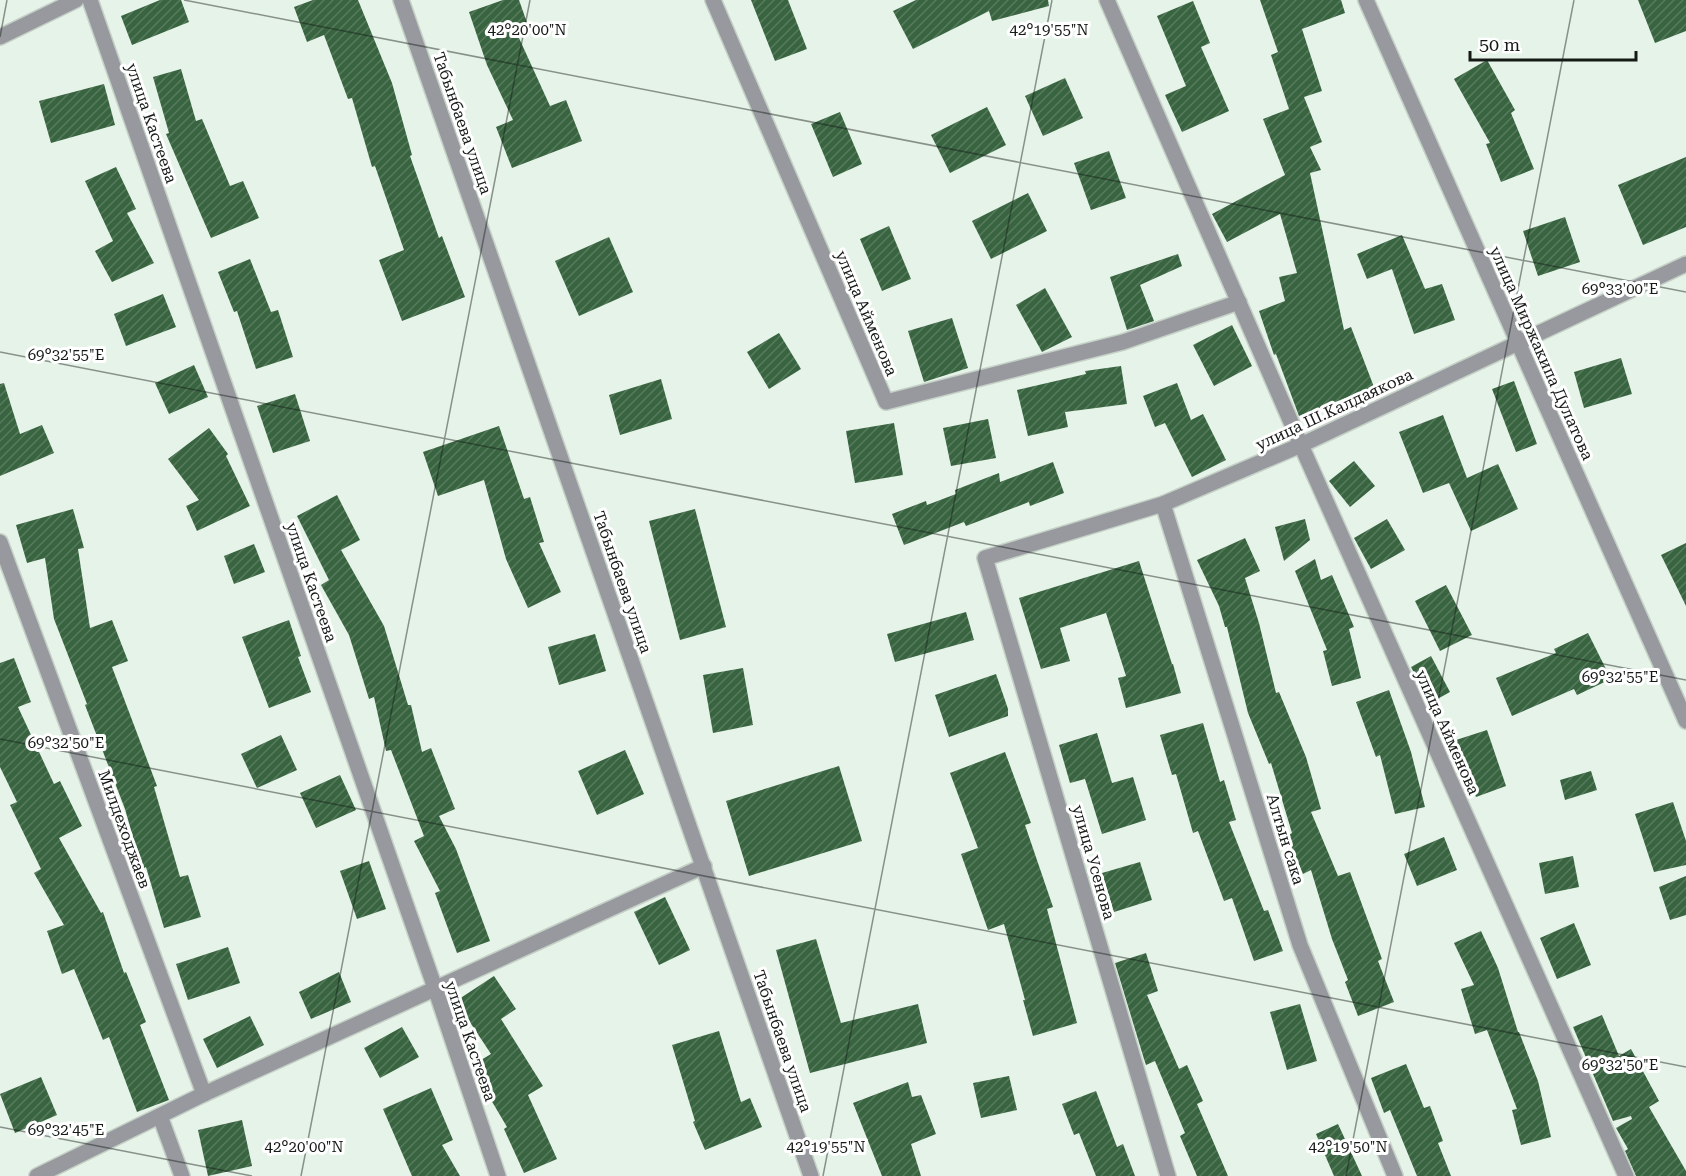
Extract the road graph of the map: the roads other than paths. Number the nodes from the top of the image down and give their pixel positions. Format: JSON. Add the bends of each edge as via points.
{"nodes":[{"id":1,"x":76,"y":0,"type":"edge"},
{"id":2,"x":90,"y":0,"type":"edge"},
{"id":3,"x":401,"y":0,"type":"edge"},
{"id":4,"x":713,"y":0,"type":"edge"},
{"id":5,"x":1107,"y":0,"type":"edge"},
{"id":6,"x":1366,"y":0,"type":"edge"},
{"id":7,"x":0,"y":37,"type":"edge"},
{"id":8,"x":1686,"y":264,"type":"edge"},
{"id":9,"x":1239,"y":302,"type":"junction"},
{"id":10,"x":1518,"y":342,"type":"junction"},
{"id":11,"x":1301,"y":446,"type":"junction"},
{"id":12,"x":1163,"y":504,"type":"junction"},
{"id":13,"x":0,"y":542,"type":"edge"},
{"id":14,"x":985,"y":558,"type":"joint"},
{"id":15,"x":1686,"y":721,"type":"edge"},
{"id":16,"x":704,"y":866,"type":"junction"},
{"id":17,"x":435,"y":988,"type":"junction"},
{"id":18,"x":204,"y":1094,"type":"junction"},
{"id":19,"x":160,"y":1116,"type":"junction"},
{"id":20,"x":37,"y":1176,"type":"edge"},
{"id":21,"x":182,"y":1176,"type":"edge"},
{"id":22,"x":498,"y":1176,"type":"edge"},
{"id":23,"x":811,"y":1176,"type":"edge"},
{"id":24,"x":1168,"y":1176,"type":"edge"},
{"id":25,"x":1395,"y":1176,"type":"edge"},
{"id":26,"x":1626,"y":1176,"type":"edge"}],
"edges":[{"from":1,"to":7,"type":"street"},
{"from":2,"to":17,"type":"street","name":"улица Кастеева"},
{"from":3,"to":16,"type":"street","name":"Табынбаева улица"},
{"from":4,"to":9,"type":"street","name":"улица Айменова","via":[[886,402],[1123,342]]},
{"from":5,"to":9,"type":"street","name":"улица Айменова"},
{"from":6,"to":10,"type":"street","name":"улица Миржакипа Дулатова"},
{"from":8,"to":10,"type":"street","name":"улица Ш.Калдаякова"},
{"from":9,"to":11,"type":"street","name":"улица Айменова"},
{"from":10,"to":11,"type":"street","name":"улица Ш.Калдаякова"},
{"from":10,"to":15,"type":"street","name":"улица Миржакипа Дулатова"},
{"from":11,"to":12,"type":"street","name":"улица Ш.Калдаякова"},
{"from":11,"to":26,"type":"street","name":"улица Айменова"},
{"from":12,"to":14,"type":"street","name":"улица Ш.Калдаякова"},
{"from":12,"to":25,"type":"street","name":"Алтын сака","via":[[1300,945]]},
{"from":13,"to":18,"type":"street","name":"Милдеходжаев"},
{"from":14,"to":24,"type":"street","name":"улица Усенова"},
{"from":16,"to":17,"type":"street"},
{"from":16,"to":23,"type":"street","name":"Табынбаева улица"},
{"from":17,"to":18,"type":"street"},
{"from":17,"to":22,"type":"street","name":"улица Кастеева"},
{"from":18,"to":19,"type":"street"},
{"from":19,"to":20,"type":"street"},
{"from":19,"to":21,"type":"street"}]}
